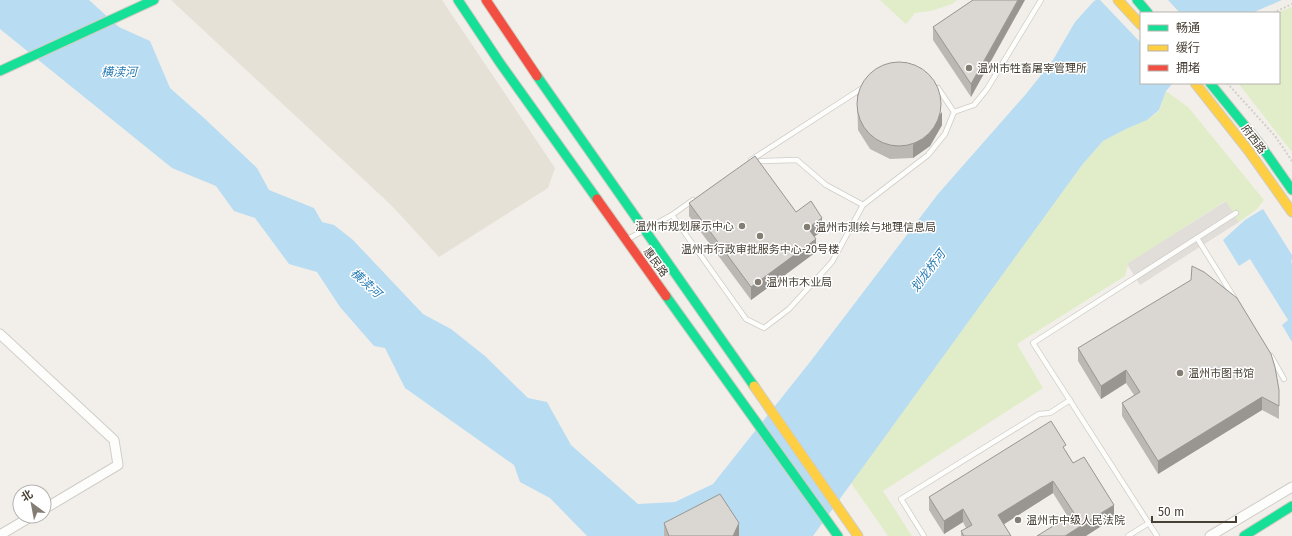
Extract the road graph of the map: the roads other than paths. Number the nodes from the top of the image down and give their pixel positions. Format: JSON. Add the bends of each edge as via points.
{"nodes":[{"id":1,"x":154,"y":0,"type":"edge"},
{"id":2,"x":458,"y":0,"type":"edge"},
{"id":3,"x":486,"y":0,"type":"edge"},
{"id":4,"x":1041,"y":0,"type":"edge"},
{"id":5,"x":1118,"y":0,"type":"edge"},
{"id":6,"x":1137,"y":0,"type":"edge"},
{"id":7,"x":1147,"y":12,"type":"edge"},
{"id":8,"x":1140,"y":24,"type":"edge"},
{"id":9,"x":3,"y":70,"type":"edge"},
{"id":10,"x":870,"y":82,"type":"edge"},
{"id":11,"x":935,"y":84,"type":"edge"},
{"id":12,"x":1195,"y":84,"type":"edge"},
{"id":13,"x":1211,"y":84,"type":"edge"},
{"id":14,"x":954,"y":112,"type":"junction"},
{"id":15,"x":748,"y":162,"type":"edge"},
{"id":16,"x":748,"y":168,"type":"edge"},
{"id":17,"x":1292,"y":190,"type":"edge"},
{"id":18,"x":697,"y":198,"type":"edge"},
{"id":19,"x":863,"y":205,"type":"junction"},
{"id":20,"x":1292,"y":212,"type":"edge"},
{"id":21,"x":1236,"y":213,"type":"dead end"},
{"id":22,"x":672,"y":215,"type":"junction"},
{"id":23,"x":644,"y":230,"type":"junction"},
{"id":24,"x":1197,"y":238,"type":"junction"},
{"id":25,"x":626,"y":240,"type":"junction"},
{"id":26,"x":1239,"y":305,"type":"edge"},
{"id":27,"x":0,"y":334,"type":"edge"},
{"id":28,"x":1268,"y":352,"type":"edge"},
{"id":29,"x":1284,"y":379,"type":"dead end"},
{"id":30,"x":1070,"y":400,"type":"junction"},
{"id":31,"x":1292,"y":487,"type":"edge"},
{"id":32,"x":52,"y":504,"type":"edge"},
{"id":33,"x":1292,"y":506,"type":"edge"},
{"id":34,"x":1149,"y":523,"type":"junction"},
{"id":35,"x":19,"y":524,"type":"edge"},
{"id":36,"x":837,"y":534,"type":"edge"},
{"id":37,"x":0,"y":535,"type":"edge"},
{"id":38,"x":858,"y":536,"type":"edge"},
{"id":39,"x":924,"y":536,"type":"edge"},
{"id":40,"x":1128,"y":536,"type":"edge"},
{"id":41,"x":1157,"y":536,"type":"edge"},
{"id":42,"x":1210,"y":536,"type":"edge"},
{"id":43,"x":1244,"y":536,"type":"edge"}],
"edges":[{"from":1,"to":9,"type":"main road"},
{"from":2,"to":25,"type":"main road","name":"惠民路"},
{"from":3,"to":23,"type":"main road","name":"惠民路"},
{"from":4,"to":14,"type":"lane","via":[[987,89],[974,105]]},
{"from":5,"to":8,"type":"main road"},
{"from":6,"to":7,"type":"main road"},
{"from":10,"to":15,"type":"lane"},
{"from":11,"to":14,"type":"lane"},
{"from":12,"to":20,"type":"main road","name":"府西路","via":[[1248,150]]},
{"from":13,"to":17,"type":"main road","name":"府西路","via":[[1259,143]]},
{"from":14,"to":19,"type":"lane","via":[[945,134],[928,155]]},
{"from":16,"to":19,"type":"lane","via":[[761,161],[797,160],[826,185]]},
{"from":18,"to":22,"type":"lane"},
{"from":19,"to":22,"type":"lane","via":[[832,262],[789,309],[764,328],[746,319]]},
{"from":21,"to":24,"type":"lane"},
{"from":22,"to":23,"type":"lane"},
{"from":23,"to":25,"type":"lane"},
{"from":23,"to":38,"type":"main road","name":"惠民路"},
{"from":24,"to":26,"type":"lane"},
{"from":24,"to":30,"type":"lane","via":[[1033,343]]},
{"from":25,"to":36,"type":"main road","name":"惠民路"},
{"from":27,"to":32,"type":"street","via":[[114,440],[118,465]]},
{"from":28,"to":29,"type":"lane"},
{"from":30,"to":34,"type":"lane"},
{"from":30,"to":39,"type":"lane","via":[[1050,413],[1039,414],[901,499]]},
{"from":31,"to":42,"type":"street"},
{"from":33,"to":43,"type":"main road"},
{"from":34,"to":40,"type":"lane"},
{"from":34,"to":41,"type":"lane"},
{"from":35,"to":37,"type":"street"}]}
